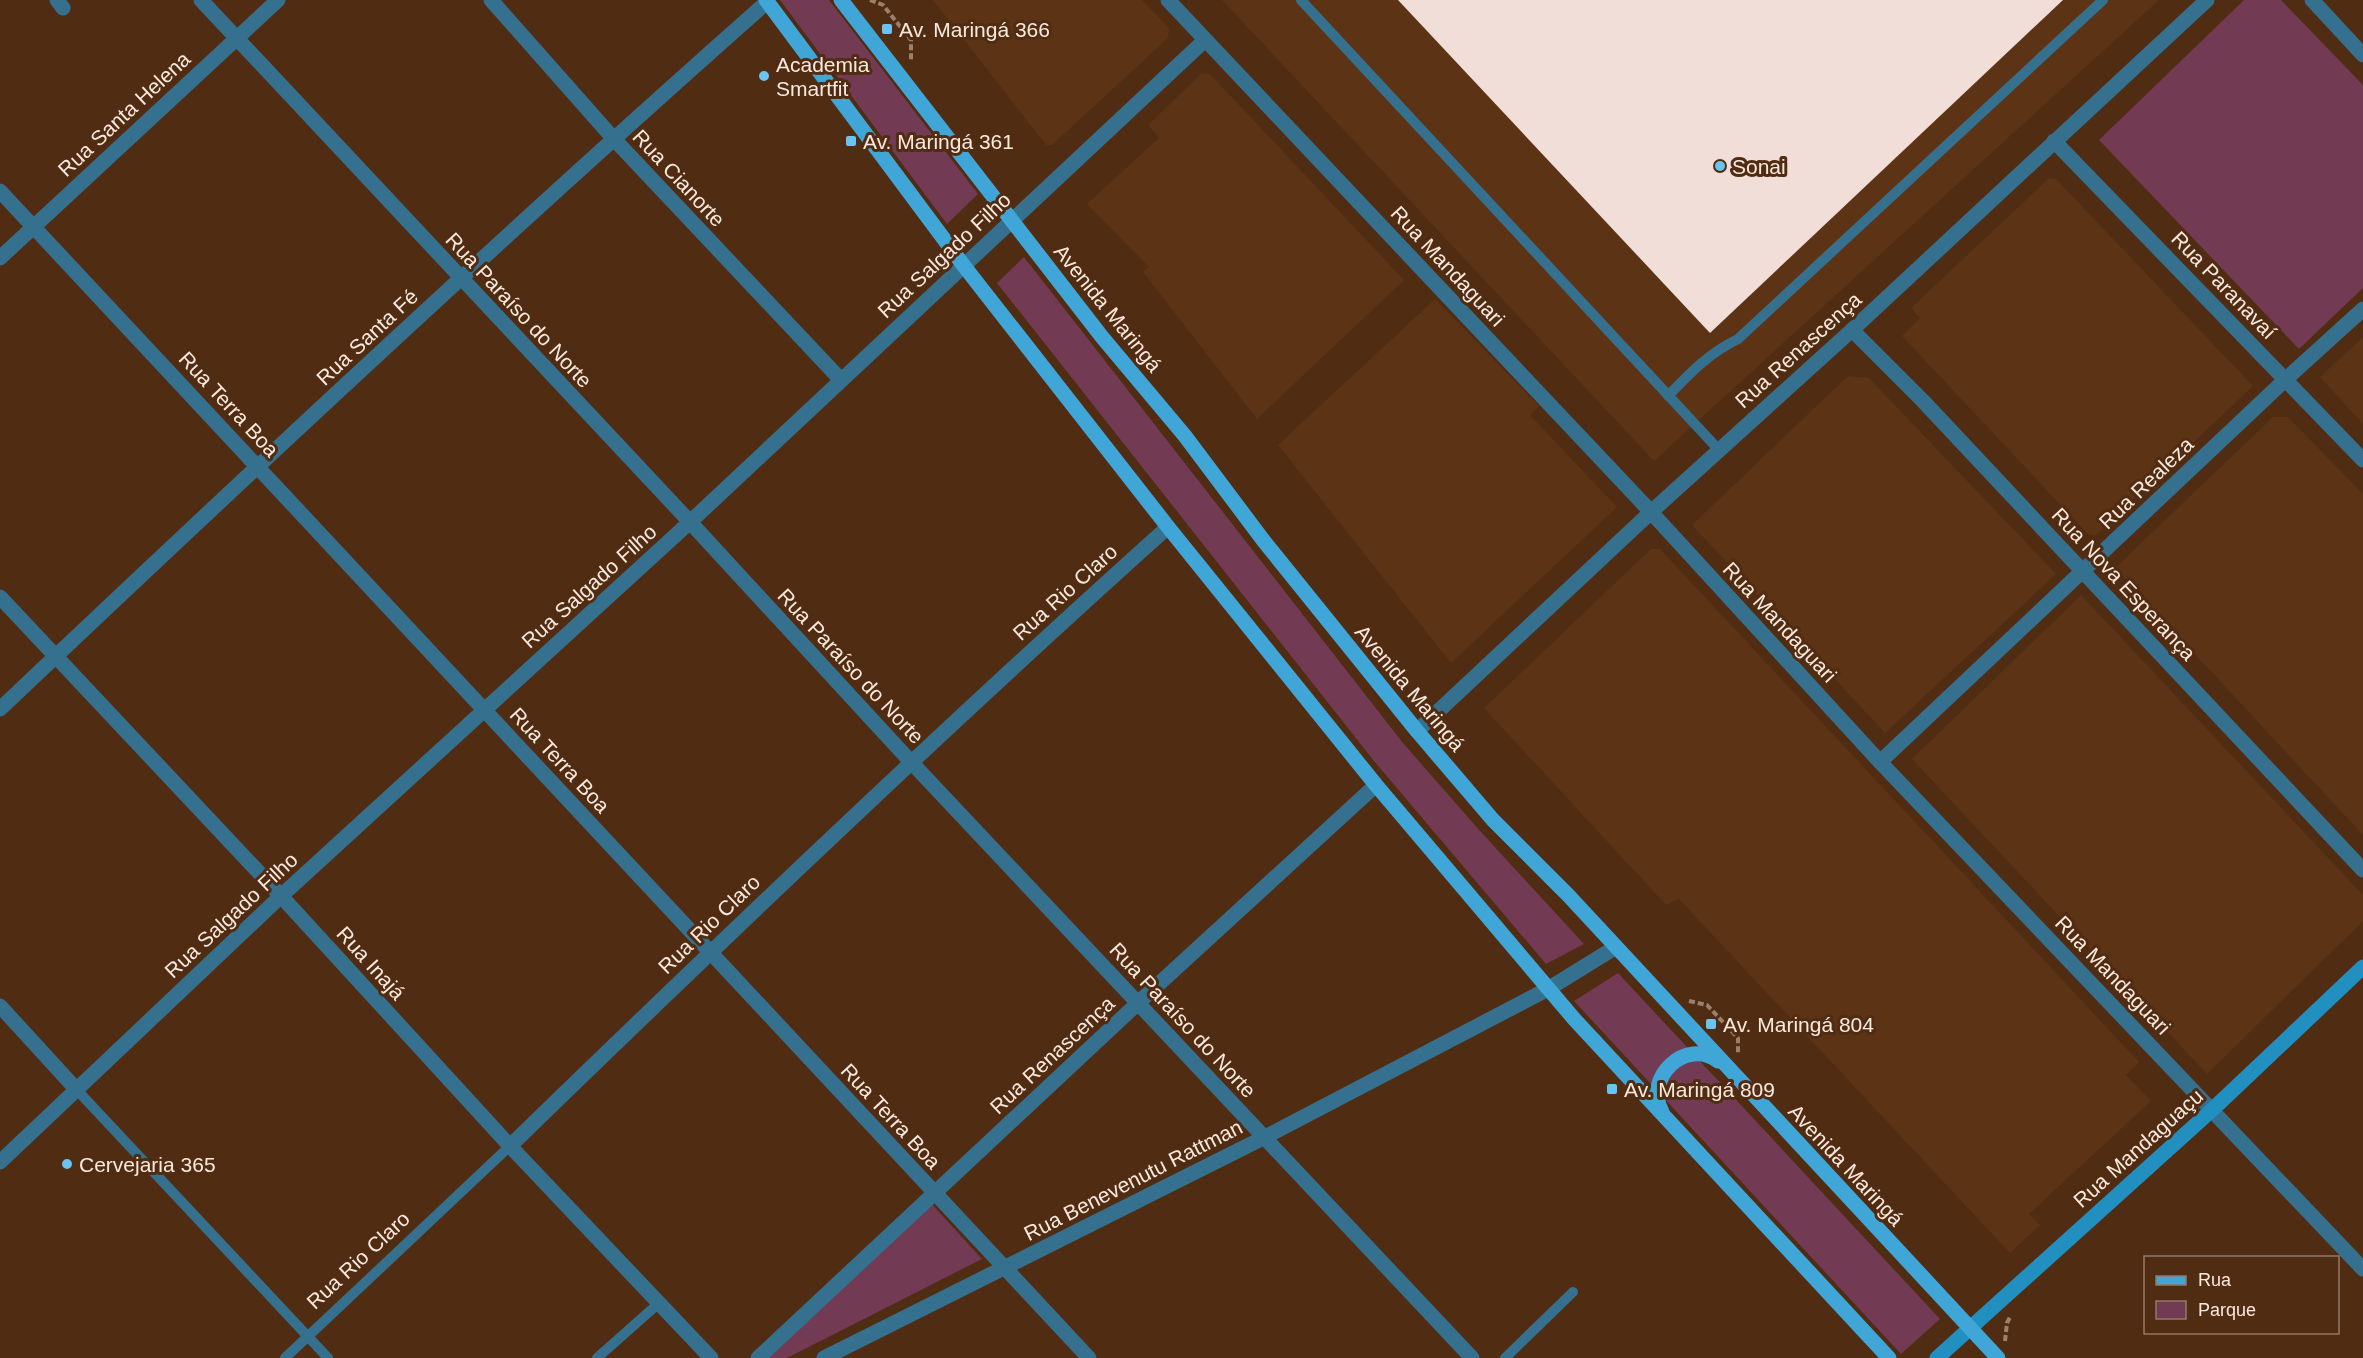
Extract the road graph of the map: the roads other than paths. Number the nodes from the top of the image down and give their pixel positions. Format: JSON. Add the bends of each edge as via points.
{"nodes":[{"id":1,"x":201,"y":0,"type":"edge"},
{"id":2,"x":278,"y":0,"type":"edge"},
{"id":3,"x":491,"y":0,"type":"edge"},
{"id":4,"x":841,"y":0,"type":"edge"},
{"id":5,"x":1168,"y":0,"type":"edge"},
{"id":6,"x":1301,"y":0,"type":"edge"},
{"id":7,"x":2103,"y":0,"type":"edge"},
{"id":8,"x":2207,"y":0,"type":"edge"},
{"id":9,"x":2312,"y":0,"type":"edge"},
{"id":10,"x":767,"y":1,"type":"edge"},
{"id":11,"x":236,"y":39,"type":"junction"},
{"id":12,"x":1205,"y":40,"type":"junction"},
{"id":13,"x":2363,"y":55,"type":"edge"},
{"id":14,"x":613,"y":138,"type":"junction"},
{"id":15,"x":2054,"y":141,"type":"junction"},
{"id":16,"x":0,"y":191,"type":"edge"},
{"id":17,"x":1011,"y":221,"type":"junction"},
{"id":18,"x":34,"y":226,"type":"junction"},
{"id":19,"x":0,"y":258,"type":"edge"},
{"id":20,"x":964,"y":266,"type":"junction"},
{"id":21,"x":461,"y":279,"type":"junction"},
{"id":22,"x":2363,"y":309,"type":"edge"},
{"id":23,"x":1852,"y":330,"type":"junction"},
{"id":24,"x":2286,"y":379,"type":"junction"},
{"id":25,"x":841,"y":380,"type":"junction"},
{"id":26,"x":1668,"y":396,"type":"junction"},
{"id":27,"x":1719,"y":450,"type":"junction"},
{"id":28,"x":2363,"y":460,"type":"edge"},
{"id":29,"x":259,"y":466,"type":"junction"},
{"id":30,"x":1651,"y":512,"type":"junction"},
{"id":31,"x":690,"y":522,"type":"junction"},
{"id":32,"x":1168,"y":527,"type":"junction"},
{"id":33,"x":2084,"y":572,"type":"junction"},
{"id":34,"x":0,"y":597,"type":"edge"},
{"id":35,"x":56,"y":656,"type":"junction"},
{"id":36,"x":0,"y":709,"type":"edge"},
{"id":37,"x":484,"y":710,"type":"junction"},
{"id":38,"x":1417,"y":731,"type":"junction"},
{"id":39,"x":911,"y":762,"type":"junction"},
{"id":40,"x":1880,"y":762,"type":"junction"},
{"id":41,"x":1376,"y":785,"type":"junction"},
{"id":42,"x":2363,"y":870,"type":"edge"},
{"id":43,"x":281,"y":896,"type":"junction"},
{"id":44,"x":1616,"y":947,"type":"junction"},
{"id":45,"x":710,"y":951,"type":"junction"},
{"id":46,"x":2363,"y":967,"type":"edge"},
{"id":47,"x":1548,"y":989,"type":"junction"},
{"id":48,"x":1138,"y":1003,"type":"junction"},
{"id":49,"x":0,"y":1006,"type":"edge"},
{"id":50,"x":1725,"y":1066,"type":"junction"},
{"id":51,"x":76,"y":1089,"type":"junction"},
{"id":52,"x":2213,"y":1109,"type":"junction"},
{"id":53,"x":1666,"y":1118,"type":"junction"},
{"id":54,"x":1264,"y":1137,"type":"junction"},
{"id":55,"x":510,"y":1146,"type":"junction"},
{"id":56,"x":0,"y":1162,"type":"edge"},
{"id":57,"x":935,"y":1195,"type":"junction"},
{"id":58,"x":1004,"y":1268,"type":"junction"},
{"id":59,"x":2363,"y":1269,"type":"edge"},
{"id":60,"x":1573,"y":1292,"type":"dead end"},
{"id":61,"x":659,"y":1303,"type":"junction"},
{"id":62,"x":1971,"y":1328,"type":"junction"},
{"id":63,"x":308,"y":1337,"type":"junction"},
{"id":64,"x":285,"y":1358,"type":"edge"},
{"id":65,"x":328,"y":1358,"type":"edge"},
{"id":66,"x":597,"y":1358,"type":"edge"},
{"id":67,"x":711,"y":1358,"type":"edge"},
{"id":68,"x":758,"y":1358,"type":"edge"},
{"id":69,"x":824,"y":1358,"type":"edge"},
{"id":70,"x":1089,"y":1358,"type":"edge"},
{"id":71,"x":1472,"y":1358,"type":"edge"},
{"id":72,"x":1505,"y":1358,"type":"edge"},
{"id":73,"x":1889,"y":1358,"type":"edge"},
{"id":74,"x":1937,"y":1358,"type":"edge"},
{"id":75,"x":1998,"y":1358,"type":"edge"}],
"edges":[{"from":1,"to":11,"type":"street","name":"Rua Paraíso do Norte"},
{"from":2,"to":11,"type":"street","name":"Rua Santa Helena"},
{"from":3,"to":14,"type":"street","name":"Rua Cianorte"},
{"from":4,"to":17,"type":"main road","name":"Avenida Maringá"},
{"from":5,"to":12,"type":"street","name":"Rua Mandaguari"},
{"from":6,"to":26,"type":"lane"},
{"from":7,"to":26,"type":"lane","via":[[1738,339],[1701,362]]},
{"from":8,"to":15,"type":"street","name":"Rua Renascença"},
{"from":9,"to":13,"type":"street"},
{"from":10,"to":14,"type":"street","name":"Rua Santa Fé"},
{"from":10,"to":20,"type":"main road"},
{"from":11,"to":18,"type":"street","name":"Rua Santa Helena"},
{"from":11,"to":21,"type":"street","name":"Rua Paraíso do Norte"},
{"from":12,"to":17,"type":"street","name":"Rua Salgado Filho"},
{"from":12,"to":30,"type":"street","name":"Rua Mandaguari"},
{"from":14,"to":21,"type":"street","name":"Rua Santa Fé"},
{"from":14,"to":25,"type":"street","name":"Rua Cianorte"},
{"from":15,"to":23,"type":"street","name":"Rua Renascença"},
{"from":15,"to":24,"type":"street","name":"Rua Paranavaí"},
{"from":16,"to":18,"type":"street","name":"Rua Terra Boa"},
{"from":17,"to":20,"type":"street","name":"Rua Salgado Filho"},
{"from":17,"to":38,"type":"main road","name":"Avenida Maringá"},
{"from":18,"to":19,"type":"street","name":"Rua Santa Helena"},
{"from":18,"to":29,"type":"street","name":"Rua Terra Boa"},
{"from":20,"to":25,"type":"street","name":"Rua Salgado Filho"},
{"from":20,"to":32,"type":"main road"},
{"from":21,"to":29,"type":"street","name":"Rua Santa Fé"},
{"from":21,"to":31,"type":"street","name":"Rua Paraíso do Norte"},
{"from":22,"to":24,"type":"street","name":"Rua Realeza"},
{"from":23,"to":27,"type":"street","name":"Rua Renascença"},
{"from":23,"to":33,"type":"street","name":"Rua Nova Esperança"},
{"from":24,"to":28,"type":"street","name":"Rua Paranavaí"},
{"from":24,"to":33,"type":"street","name":"Rua Realeza"},
{"from":25,"to":31,"type":"street","name":"Rua Salgado Filho"},
{"from":26,"to":27,"type":"lane"},
{"from":27,"to":30,"type":"street","name":"Rua Renascença"},
{"from":29,"to":35,"type":"street","name":"Rua Santa Fé"},
{"from":29,"to":37,"type":"street","name":"Rua Terra Boa"},
{"from":30,"to":38,"type":"street","name":"Rua Renascença"},
{"from":30,"to":40,"type":"street","name":"Rua Mandaguari"},
{"from":31,"to":37,"type":"street","name":"Rua Salgado Filho"},
{"from":31,"to":39,"type":"street","name":"Rua Paraíso do Norte"},
{"from":32,"to":39,"type":"street","name":"Rua Rio Claro"},
{"from":32,"to":41,"type":"main road"},
{"from":33,"to":40,"type":"street","name":"Rua Realeza"},
{"from":33,"to":42,"type":"street","name":"Rua Nova Esperança"},
{"from":34,"to":35,"type":"street","name":"Rua Inajá"},
{"from":35,"to":36,"type":"street","name":"Rua Santa Fé"},
{"from":35,"to":43,"type":"street","name":"Rua Inajá"},
{"from":37,"to":43,"type":"street","name":"Rua Salgado Filho"},
{"from":37,"to":45,"type":"street","name":"Rua Terra Boa"},
{"from":38,"to":44,"type":"main road","name":"Avenida Maringá","via":[[1493,820]]},
{"from":39,"to":45,"type":"street","name":"Rua Rio Claro"},
{"from":39,"to":48,"type":"street","name":"Rua Paraíso do Norte"},
{"from":40,"to":52,"type":"street","name":"Rua Mandaguari"},
{"from":41,"to":47,"type":"main road"},
{"from":41,"to":48,"type":"street","name":"Rua Renascença"},
{"from":43,"to":51,"type":"street","name":"Rua Salgado Filho"},
{"from":43,"to":55,"type":"street","name":"Rua Inajá"},
{"from":44,"to":47,"type":"street","name":"Rua Benevenutu Rattman"},
{"from":44,"to":50,"type":"main road","name":"Avenida Maringá"},
{"from":45,"to":55,"type":"street","name":"Rua Rio Claro"},
{"from":45,"to":57,"type":"street","name":"Rua Terra Boa"},
{"from":46,"to":52,"type":"street","name":"Rua Mandaguaçu"},
{"from":47,"to":53,"type":"main road"},
{"from":47,"to":54,"type":"street","name":"Rua Benevenutu Rattman"},
{"from":48,"to":54,"type":"street","name":"Rua Paraíso do Norte"},
{"from":48,"to":57,"type":"street","name":"Rua Renascença"},
{"from":49,"to":51,"type":"street"},
{"from":50,"to":53,"type":"main road","via":[[1713,1057],[1699,1054],[1670,1063],[1657,1090]]},
{"from":50,"to":62,"type":"main road","name":"Avenida Maringá"},
{"from":51,"to":56,"type":"street","name":"Rua Salgado Filho"},
{"from":51,"to":63,"type":"lane"},
{"from":52,"to":59,"type":"street","name":"Rua Mandaguari"},
{"from":52,"to":62,"type":"street","name":"Rua Mandaguaçu"},
{"from":53,"to":73,"type":"main road"},
{"from":54,"to":58,"type":"street","name":"Rua Benevenutu Rattman"},
{"from":54,"to":71,"type":"street","name":"Rua Paraíso do Norte"},
{"from":55,"to":61,"type":"street","name":"Rua Inajá"},
{"from":55,"to":63,"type":"lane","name":"Rua Rio Claro"},
{"from":57,"to":58,"type":"street","name":"Rua Terra Boa"},
{"from":57,"to":68,"type":"street","name":"Rua Renascença"},
{"from":58,"to":69,"type":"street","name":"Rua Benevenutu Rattman"},
{"from":58,"to":70,"type":"street","name":"Rua Terra Boa"},
{"from":60,"to":72,"type":"lane"},
{"from":61,"to":66,"type":"lane"},
{"from":61,"to":67,"type":"street","name":"Rua Inajá"},
{"from":62,"to":74,"type":"street","name":"Rua Mandaguaçu"},
{"from":62,"to":75,"type":"main road","name":"Avenida Maringá"},
{"from":63,"to":64,"type":"lane","name":"Rua Rio Claro"},
{"from":63,"to":65,"type":"lane"}]}
